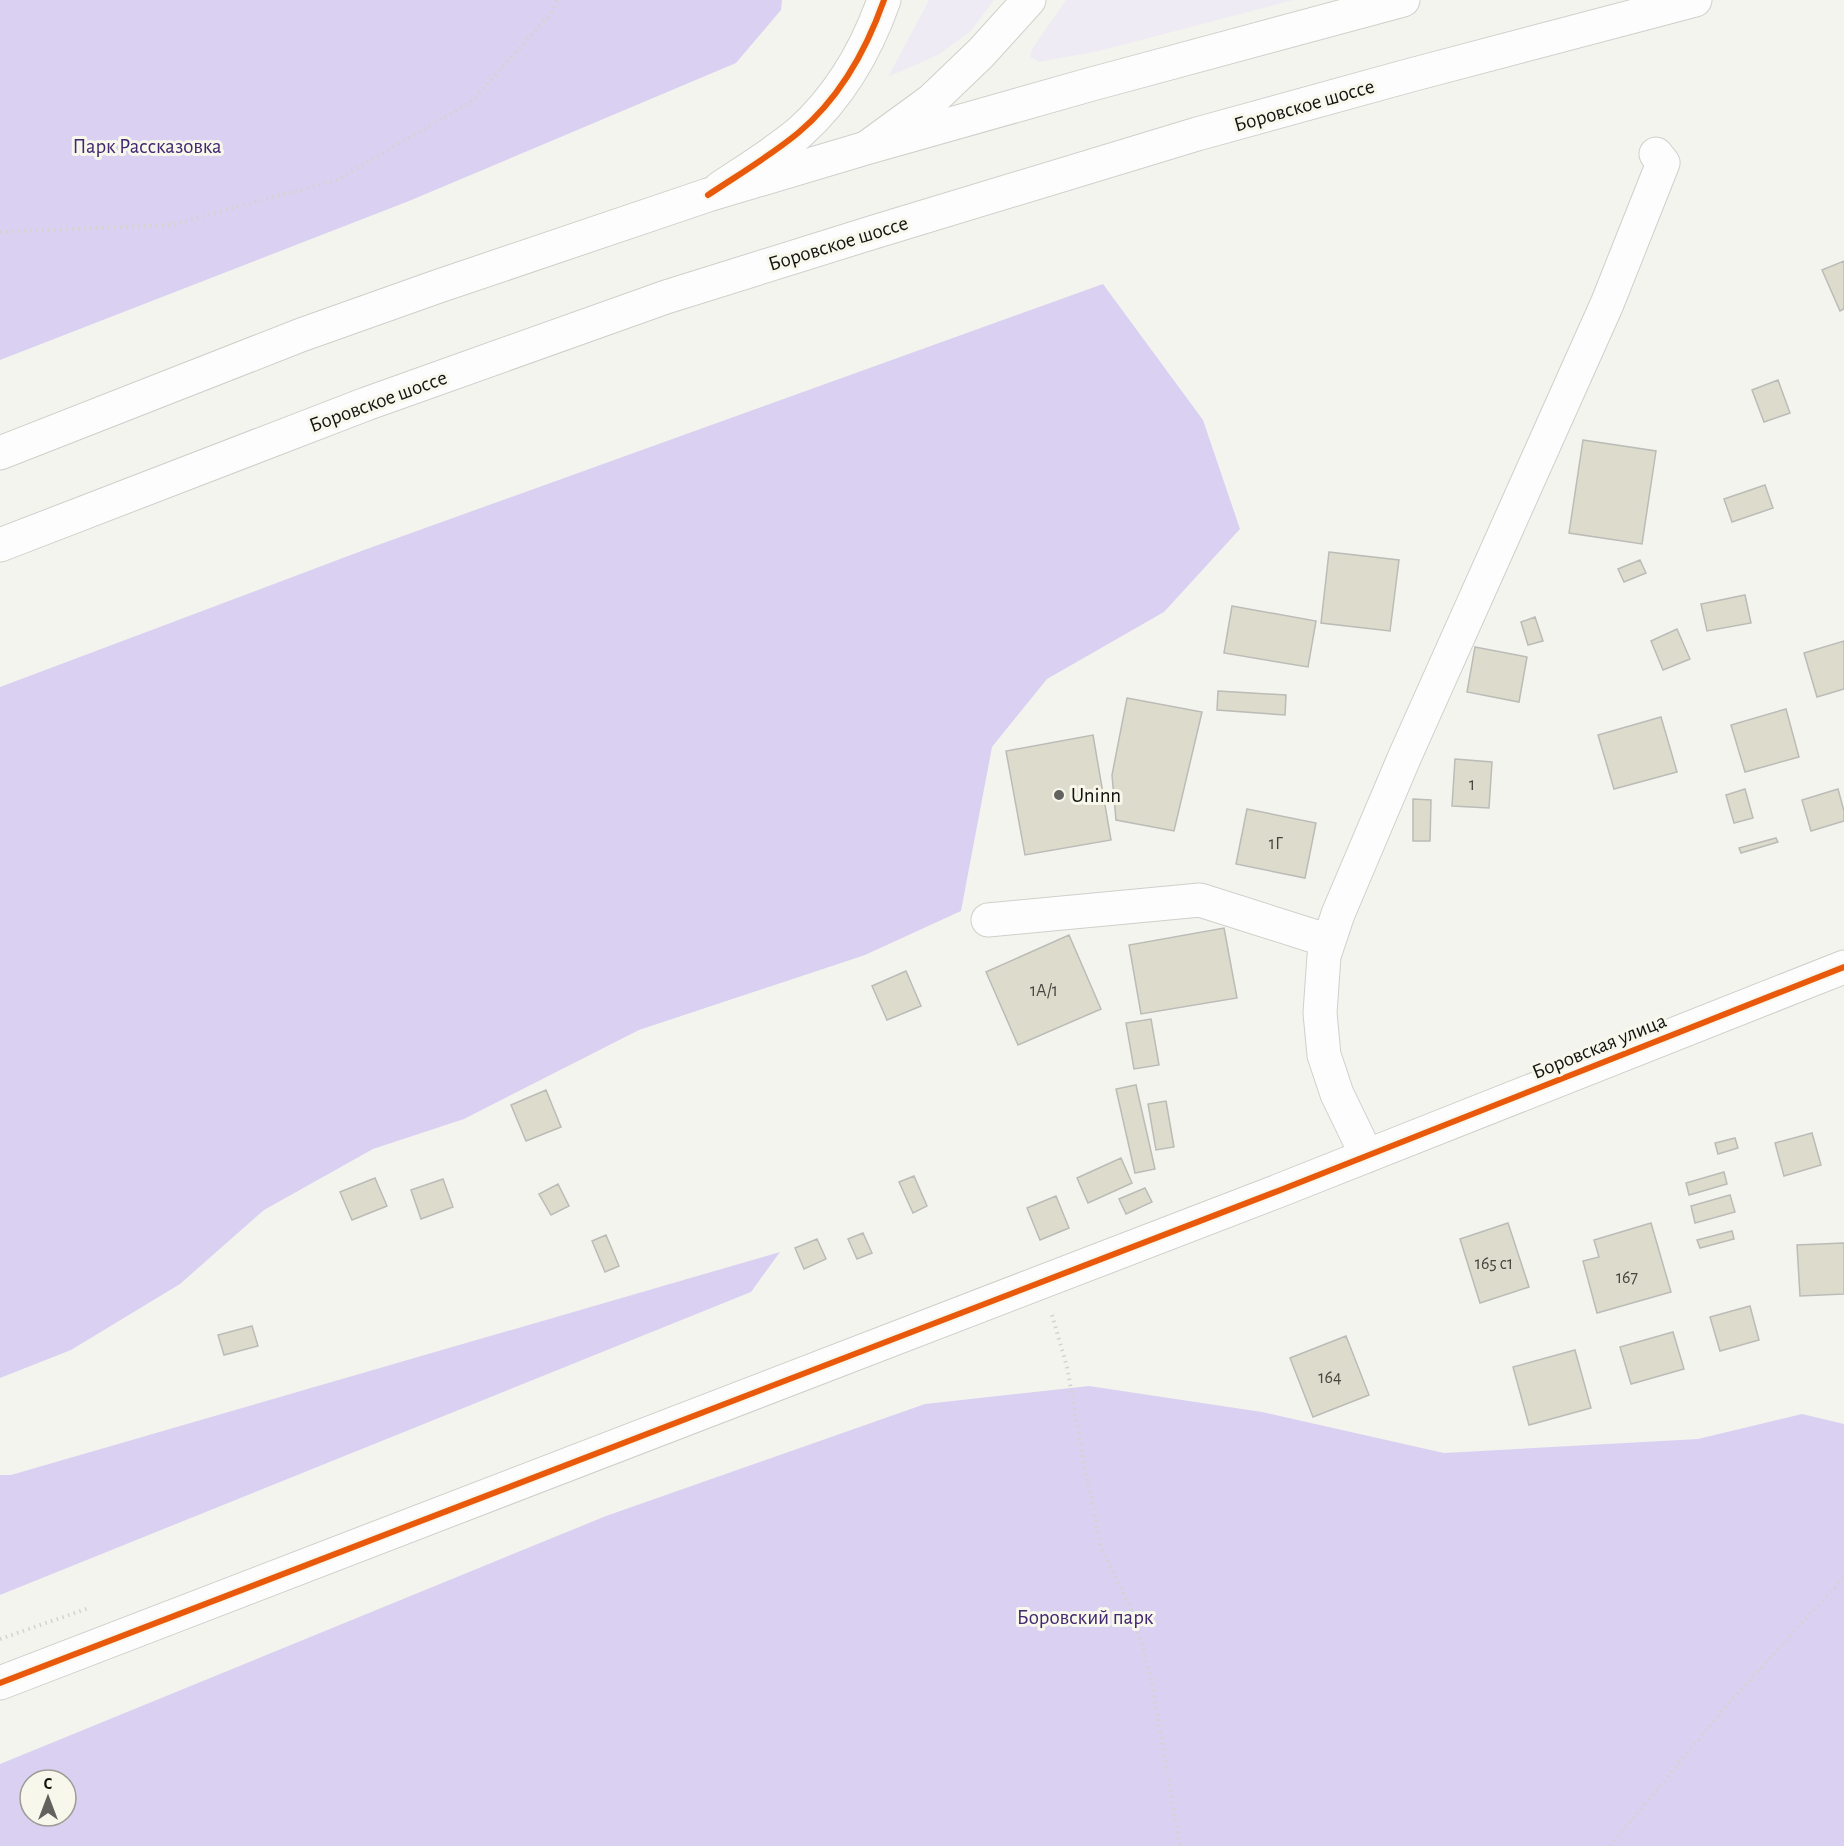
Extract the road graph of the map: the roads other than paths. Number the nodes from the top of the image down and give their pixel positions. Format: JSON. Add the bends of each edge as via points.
{"nodes":[{"id":1,"x":884,"y":0,"type":"edge"},
{"id":2,"x":1029,"y":0,"type":"edge"},
{"id":3,"x":1403,"y":0,"type":"edge"},
{"id":4,"x":1695,"y":0,"type":"edge"},
{"id":5,"x":866,"y":148,"type":"junction"},
{"id":6,"x":1656,"y":154,"type":"dead end"},
{"id":7,"x":708,"y":195,"type":"junction"},
{"id":8,"x":0,"y":453,"type":"edge"},
{"id":9,"x":0,"y":545,"type":"edge"},
{"id":10,"x":988,"y":920,"type":"dead end"},
{"id":11,"x":1329,"y":941,"type":"junction"},
{"id":12,"x":1844,"y":967,"type":"edge"},
{"id":13,"x":1367,"y":1155,"type":"junction"},
{"id":14,"x":0,"y":1683,"type":"edge"}],
"edges":[{"from":1,"to":7,"type":"main road","via":[[860,57],[827,104],[799,132]]},
{"from":2,"to":5,"type":"main road","via":[[932,100]]},
{"from":3,"to":5,"type":"main road"},
{"from":4,"to":9,"type":"main road","name":"Боровское шоссе","via":[[1197,134],[666,297],[366,404]]},
{"from":5,"to":7,"type":"main road"},
{"from":6,"to":11,"type":"main road","via":[[1663,163],[1606,304],[1406,756]]},
{"from":7,"to":8,"type":"main road","via":[[312,332]]},
{"from":10,"to":11,"type":"main road","via":[[1200,900]]},
{"from":11,"to":13,"type":"main road","via":[[1324,956],[1320,1013],[1324,1055],[1337,1094]]},
{"from":12,"to":13,"type":"main road","name":"Боровская улица"},
{"from":13,"to":14,"type":"main road","name":"Боровская улица"}]}
